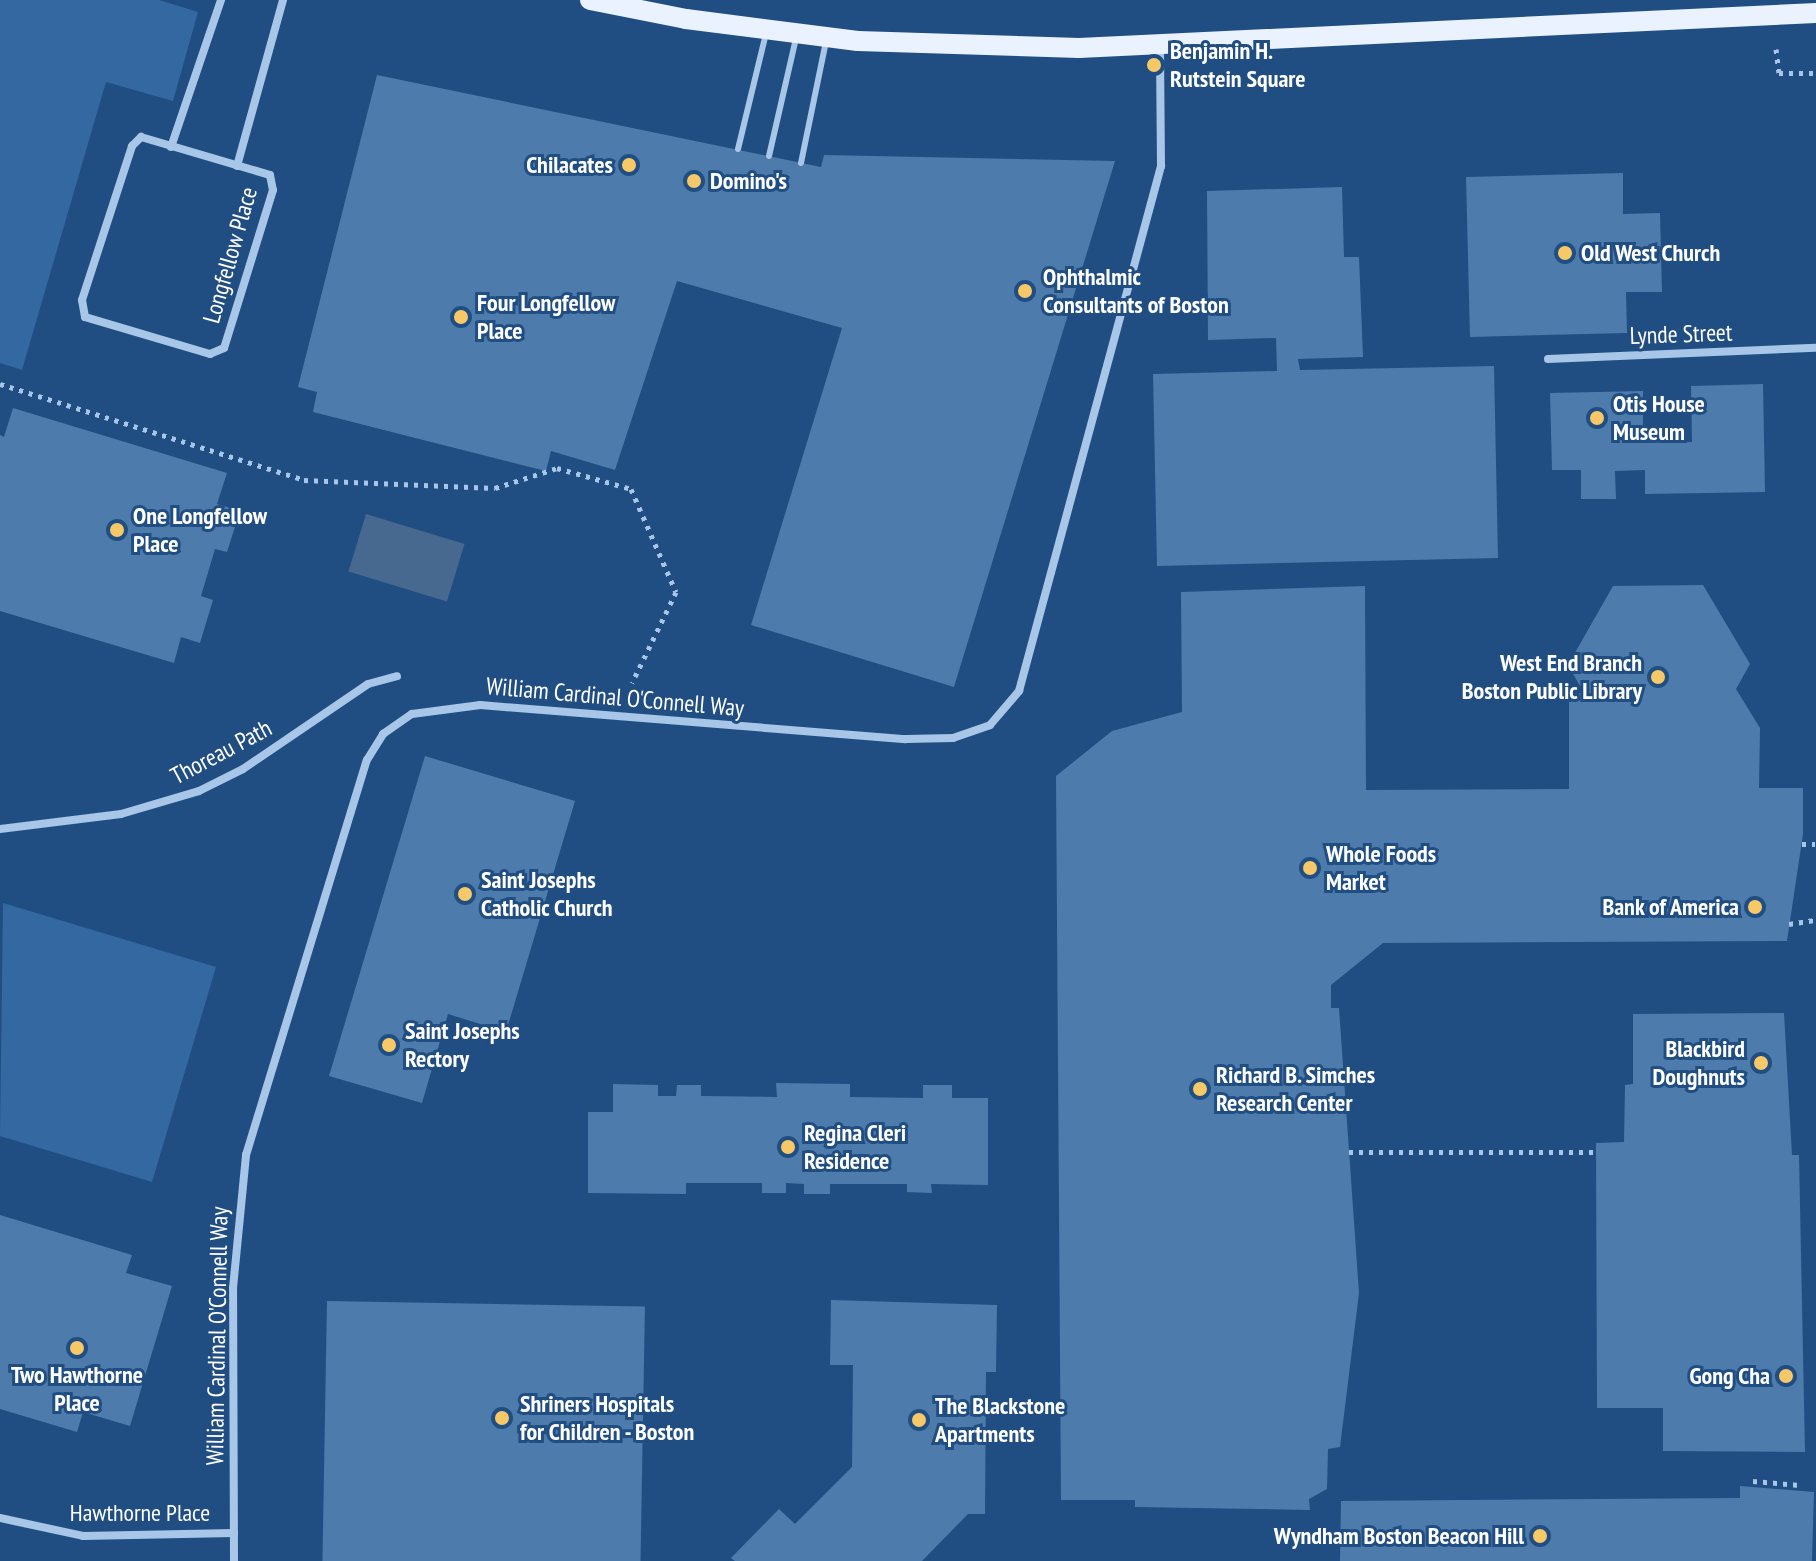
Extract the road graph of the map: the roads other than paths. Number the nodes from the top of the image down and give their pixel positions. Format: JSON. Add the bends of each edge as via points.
{"nodes":[{"id":1,"x":221,"y":0,"type":"edge"},
{"id":2,"x":283,"y":0,"type":"edge"},
{"id":3,"x":590,"y":0,"type":"edge"},
{"id":4,"x":1816,"y":13,"type":"edge"},
{"id":5,"x":767,"y":29,"type":"junction"},
{"id":6,"x":797,"y":33,"type":"junction"},
{"id":7,"x":827,"y":37,"type":"junction"},
{"id":8,"x":1160,"y":45,"type":"junction"},
{"id":9,"x":171,"y":147,"type":"junction"},
{"id":10,"x":738,"y":149,"type":"dead end"},
{"id":11,"x":769,"y":156,"type":"dead end"},
{"id":12,"x":801,"y":163,"type":"dead end"},
{"id":13,"x":237,"y":166,"type":"junction"},
{"id":14,"x":1816,"y":348,"type":"edge"},
{"id":15,"x":1548,"y":359,"type":"dead end"},
{"id":16,"x":397,"y":676,"type":"dead end"},
{"id":17,"x":0,"y":829,"type":"edge"},
{"id":18,"x":0,"y":1518,"type":"edge"},
{"id":19,"x":234,"y":1533,"type":"junction"},
{"id":20,"x":234,"y":1561,"type":"edge"}],
"edges":[{"from":1,"to":9,"type":"street"},
{"from":2,"to":13,"type":"street","name":"Longfellow Place"},
{"from":3,"to":5,"type":"main road"},
{"from":4,"to":8,"type":"main road"},
{"from":5,"to":6,"type":"main road"},
{"from":5,"to":10,"type":"lane"},
{"from":6,"to":7,"type":"main road"},
{"from":6,"to":11,"type":"lane"},
{"from":7,"to":8,"type":"main road","via":[[988,46]]},
{"from":7,"to":12,"type":"lane"},
{"from":8,"to":19,"type":"street","name":"William Cardinal O'Connell Way","via":[[1161,166],[1019,691],[990,725],[953,738],[906,739],[480,705],[412,714],[383,734],[367,760],[246,1155],[233,1288]]},
{"from":9,"to":13,"type":"street","name":"Longfellow Place"},
{"from":9,"to":13,"type":"street","name":"Longfellow Place","via":[[141,137],[132,146],[82,300],[85,317],[210,354],[224,348],[273,190],[270,175]]},
{"from":14,"to":15,"type":"street","name":"Lynde Street"},
{"from":16,"to":17,"type":"street","name":"Thoreau Path","via":[[368,684],[243,769],[199,791],[121,814]]},
{"from":18,"to":19,"type":"street","name":"Hawthorne Place","via":[[83,1536]]},
{"from":19,"to":20,"type":"street","name":"William Cardinal O'Connell Way"}]}
